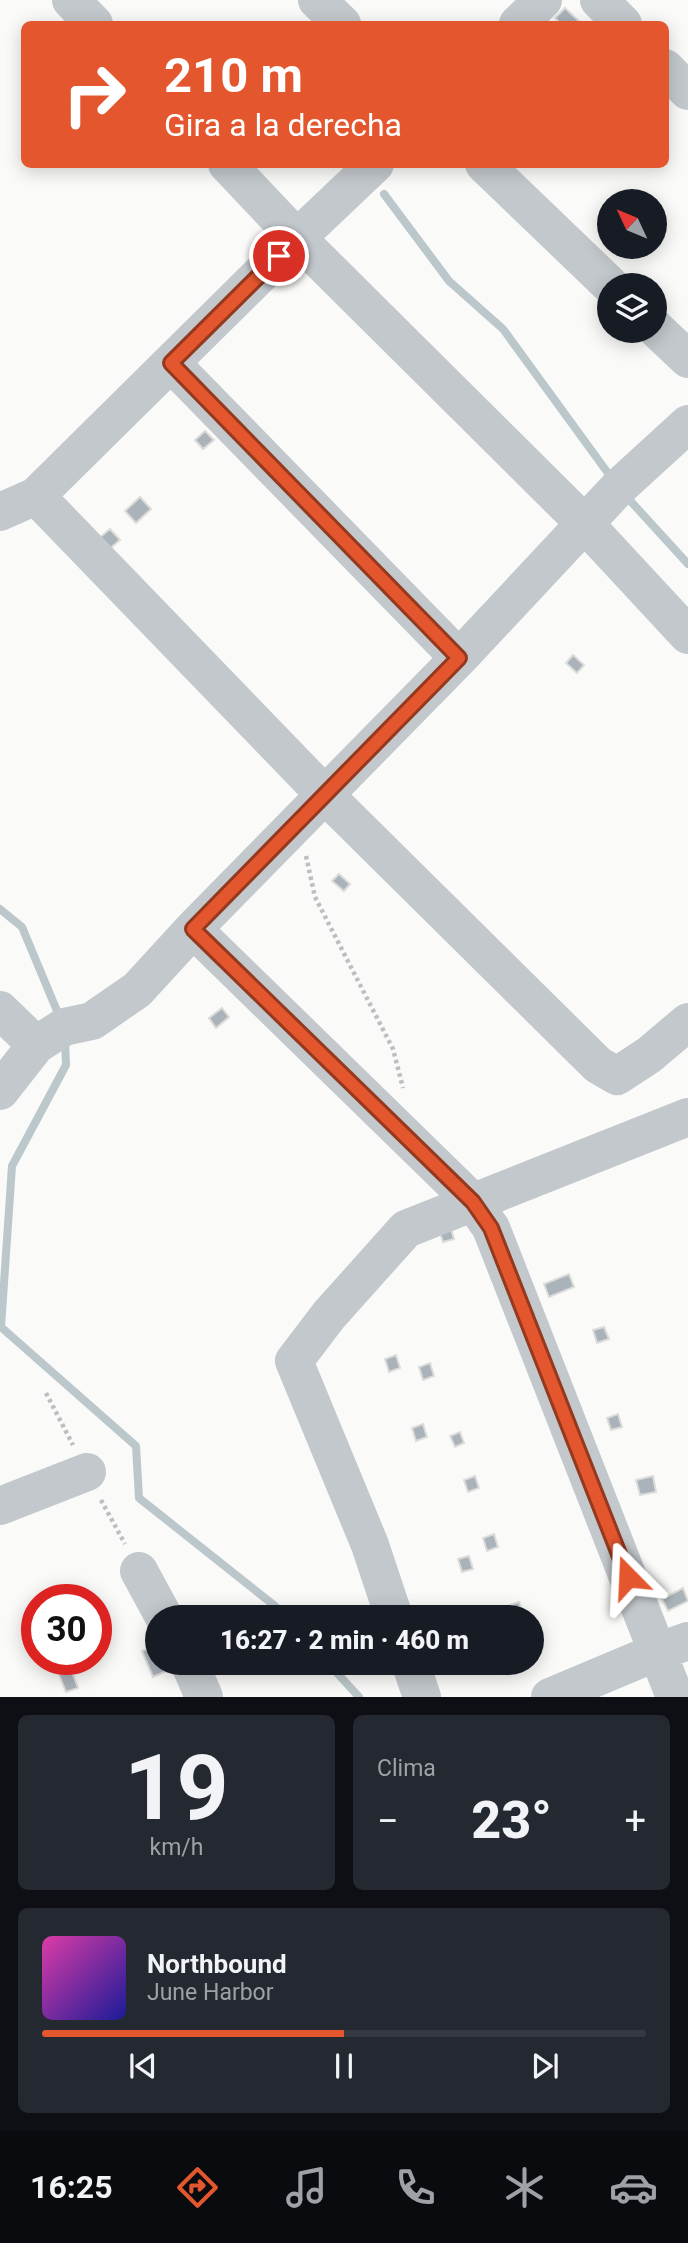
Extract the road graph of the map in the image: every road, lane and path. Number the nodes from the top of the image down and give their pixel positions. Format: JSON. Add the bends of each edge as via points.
{"nodes":[{"id":1,"x":71,"y":0,"type":"edge"},
{"id":2,"x":317,"y":0,"type":"edge"},
{"id":3,"x":543,"y":0,"type":"edge"},
{"id":4,"x":599,"y":0,"type":"edge"},
{"id":5,"x":91,"y":21,"type":"edge"},
{"id":6,"x":339,"y":21,"type":"edge"},
{"id":7,"x":521,"y":21,"type":"edge"},
{"id":8,"x":620,"y":21,"type":"edge"},
{"id":9,"x":669,"y":72,"type":"edge"},
{"id":10,"x":688,"y":91,"type":"edge"},
{"id":11,"x":231,"y":168,"type":"edge"},
{"id":12,"x":370,"y":168,"type":"edge"},
{"id":13,"x":488,"y":168,"type":"edge"},
{"id":14,"x":297,"y":238,"type":"junction"},
{"id":15,"x":598,"y":273,"type":"edge"},
{"id":16,"x":667,"y":339,"type":"edge"},
{"id":17,"x":688,"y":359,"type":"edge"},
{"id":18,"x":171,"y":363,"type":"junction"},
{"id":19,"x":688,"y":424,"type":"edge"},
{"id":20,"x":36,"y":496,"type":"junction"},
{"id":21,"x":0,"y":512,"type":"edge"},
{"id":22,"x":584,"y":523,"type":"junction"},
{"id":23,"x":688,"y":635,"type":"edge"},
{"id":24,"x":459,"y":658,"type":"junction"},
{"id":25,"x":314,"y":805,"type":"junction"},
{"id":26,"x":193,"y":929,"type":"junction"},
{"id":27,"x":0,"y":1010,"type":"edge"},
{"id":28,"x":688,"y":1022,"type":"edge"},
{"id":29,"x":36,"y":1045,"type":"junction"},
{"id":30,"x":0,"y":1091,"type":"edge"},
{"id":31,"x":405,"y":1094,"type":"dead end"},
{"id":32,"x":688,"y":1117,"type":"edge"},
{"id":33,"x":473,"y":1202,"type":"junction"},
{"id":34,"x":86,"y":1472,"type":"dead end"},
{"id":35,"x":0,"y":1506,"type":"edge"},
{"id":36,"x":139,"y":1571,"type":"dead end"},
{"id":37,"x":157,"y":1605,"type":"edge"},
{"id":38,"x":390,"y":1605,"type":"edge"},
{"id":39,"x":672,"y":1646,"type":"edge"},
{"id":40,"x":195,"y":1675,"type":"edge"},
{"id":41,"x":414,"y":1675,"type":"edge"},
{"id":42,"x":204,"y":1697,"type":"edge"},
{"id":43,"x":422,"y":1697,"type":"edge"},
{"id":44,"x":550,"y":1697,"type":"edge"},
{"id":45,"x":675,"y":1697,"type":"edge"}],
"edges":[{"from":1,"to":5,"type":"street"},
{"from":2,"to":6,"type":"street"},
{"from":3,"to":7,"type":"street"},
{"from":4,"to":8,"type":"street"},
{"from":9,"to":10,"type":"street"},
{"from":11,"to":14,"type":"street"},
{"from":12,"to":14,"type":"street"},
{"from":13,"to":15,"type":"street"},
{"from":14,"to":18,"type":"street"},
{"from":14,"to":22,"type":"street"},
{"from":16,"to":17,"type":"street"},
{"from":18,"to":20,"type":"street"},
{"from":18,"to":24,"type":"street"},
{"from":19,"to":22,"type":"street"},
{"from":20,"to":21,"type":"street"},
{"from":20,"to":25,"type":"street"},
{"from":22,"to":23,"type":"street"},
{"from":22,"to":24,"type":"street"},
{"from":24,"to":25,"type":"street"},
{"from":25,"to":26,"type":"street"},
{"from":25,"to":28,"type":"street","via":[[597,1065],[617,1076]]},
{"from":25,"to":31,"type":"path","via":[[305,855],[315,897],[393,1049]]},
{"from":26,"to":29,"type":"street","via":[[137,990],[92,1021],[64,1027]]},
{"from":26,"to":33,"type":"street"},
{"from":27,"to":29,"type":"street"},
{"from":29,"to":30,"type":"street"},
{"from":32,"to":33,"type":"street"},
{"from":33,"to":38,"type":"street","via":[[406,1229],[329,1315],[294,1362]]},
{"from":33,"to":39,"type":"street","via":[[491,1228]]},
{"from":34,"to":35,"type":"street"},
{"from":36,"to":37,"type":"street"},
{"from":39,"to":44,"type":"street"},
{"from":39,"to":45,"type":"street"},
{"from":40,"to":42,"type":"street"},
{"from":41,"to":43,"type":"street"}]}
